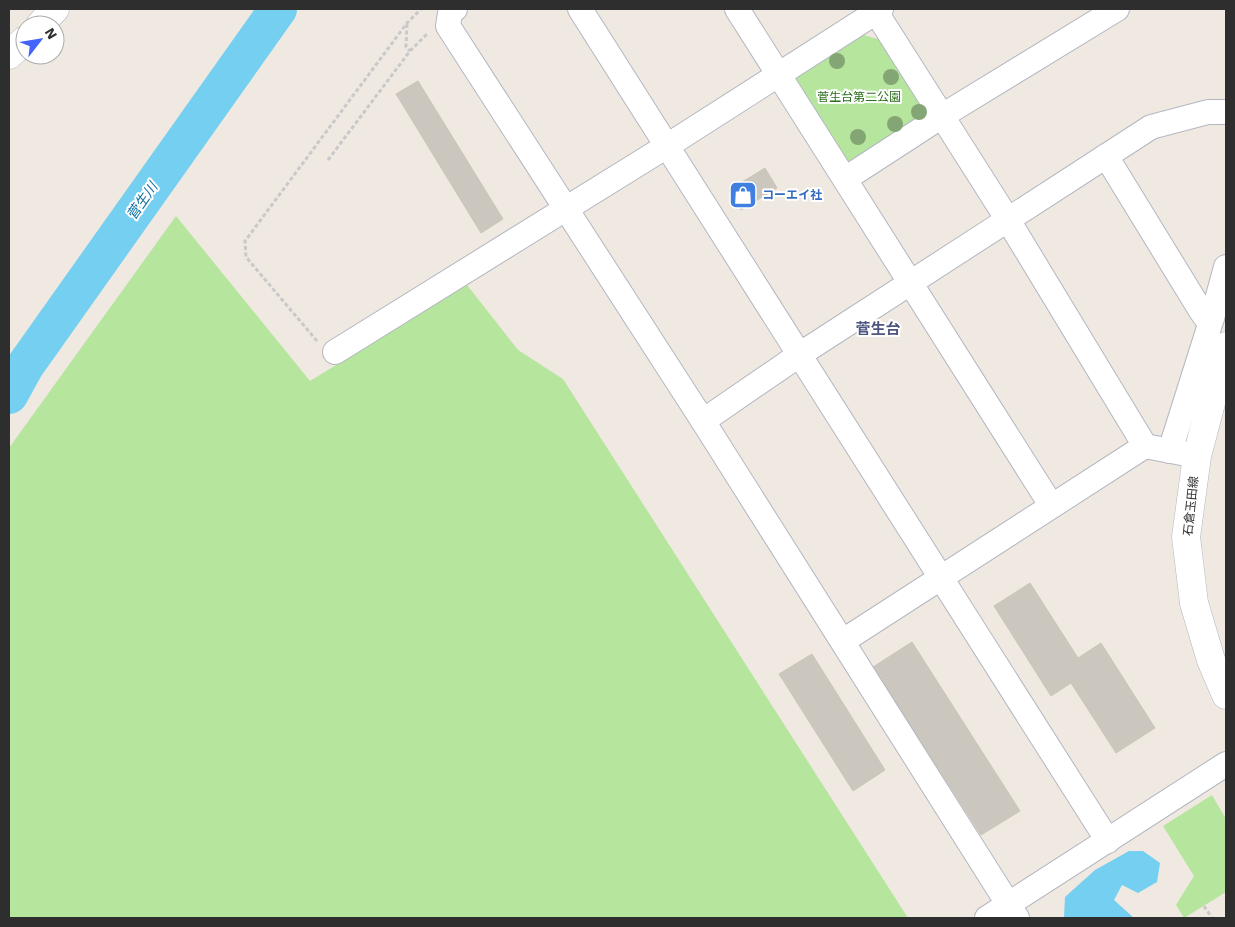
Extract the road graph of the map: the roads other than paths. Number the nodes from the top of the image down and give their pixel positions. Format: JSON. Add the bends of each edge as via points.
{"nodes":[{"id":1,"x":580,"y":9,"type":"edge"},
{"id":2,"x":737,"y":9,"type":"edge"},
{"id":3,"x":1117,"y":9,"type":"edge"},
{"id":4,"x":877,"y":10,"type":"edge"},
{"id":5,"x":452,"y":11,"type":"edge"},
{"id":6,"x":778,"y":74,"type":"junction"},
{"id":7,"x":1226,"y":112,"type":"edge"},
{"id":8,"x":942,"y":116,"type":"junction"},
{"id":9,"x":667,"y":146,"type":"junction"},
{"id":10,"x":1106,"y":156,"type":"junction"},
{"id":11,"x":845,"y":179,"type":"junction"},
{"id":12,"x":566,"y":208,"type":"junction"},
{"id":13,"x":1008,"y":220,"type":"junction"},
{"id":14,"x":1226,"y":267,"type":"edge"},
{"id":15,"x":910,"y":283,"type":"junction"},
{"id":16,"x":1212,"y":318,"type":"junction"},
{"id":17,"x":1226,"y":346,"type":"edge"},
{"id":18,"x":335,"y":352,"type":"road end"},
{"id":19,"x":799,"y":355,"type":"junction"},
{"id":20,"x":703,"y":421,"type":"junction"},
{"id":21,"x":1144,"y":446,"type":"junction"},
{"id":22,"x":1170,"y":450,"type":"junction"},
{"id":23,"x":1197,"y":456,"type":"junction"},
{"id":24,"x":1052,"y":505,"type":"junction"},
{"id":25,"x":940,"y":577,"type":"junction"},
{"id":26,"x":843,"y":641,"type":"junction"},
{"id":27,"x":1226,"y":695,"type":"edge"},
{"id":28,"x":1226,"y":764,"type":"edge"},
{"id":29,"x":1108,"y":841,"type":"junction"},
{"id":30,"x":1013,"y":911,"type":"edge"},
{"id":31,"x":988,"y":918,"type":"edge"}],
"edges":[{"from":1,"to":9,"type":"street"},
{"from":2,"to":6,"type":"street"},
{"from":3,"to":8,"type":"street"},
{"from":4,"to":6,"type":"street"},
{"from":4,"to":8,"type":"street"},
{"from":5,"to":12,"type":"street","via":[[448,26]]},
{"from":6,"to":9,"type":"street"},
{"from":6,"to":11,"type":"street"},
{"from":7,"to":10,"type":"street","via":[[1208,112],[1151,127]]},
{"from":8,"to":11,"type":"street"},
{"from":8,"to":13,"type":"street"},
{"from":9,"to":12,"type":"street"},
{"from":9,"to":19,"type":"street"},
{"from":10,"to":13,"type":"street"},
{"from":10,"to":16,"type":"street","via":[[1201,311],[1206,318]]},
{"from":11,"to":15,"type":"street"},
{"from":12,"to":18,"type":"street"},
{"from":12,"to":20,"type":"street"},
{"from":13,"to":15,"type":"street"},
{"from":13,"to":21,"type":"street"},
{"from":14,"to":16,"type":"street"},
{"from":15,"to":19,"type":"street"},
{"from":15,"to":24,"type":"street"},
{"from":16,"to":22,"type":"street"},
{"from":17,"to":23,"type":"main road","name":"石倉玉田線"},
{"from":19,"to":20,"type":"street"},
{"from":19,"to":25,"type":"street"},
{"from":20,"to":26,"type":"street"},
{"from":21,"to":22,"type":"street"},
{"from":21,"to":24,"type":"street"},
{"from":22,"to":23,"type":"street"},
{"from":23,"to":27,"type":"main road","name":"石倉玉田線","via":[[1186,537],[1194,603],[1211,660]]},
{"from":24,"to":25,"type":"street"},
{"from":25,"to":26,"type":"street"},
{"from":25,"to":29,"type":"street"},
{"from":26,"to":30,"type":"street"},
{"from":28,"to":29,"type":"street"},
{"from":29,"to":30,"type":"street"},
{"from":30,"to":31,"type":"street"}]}
